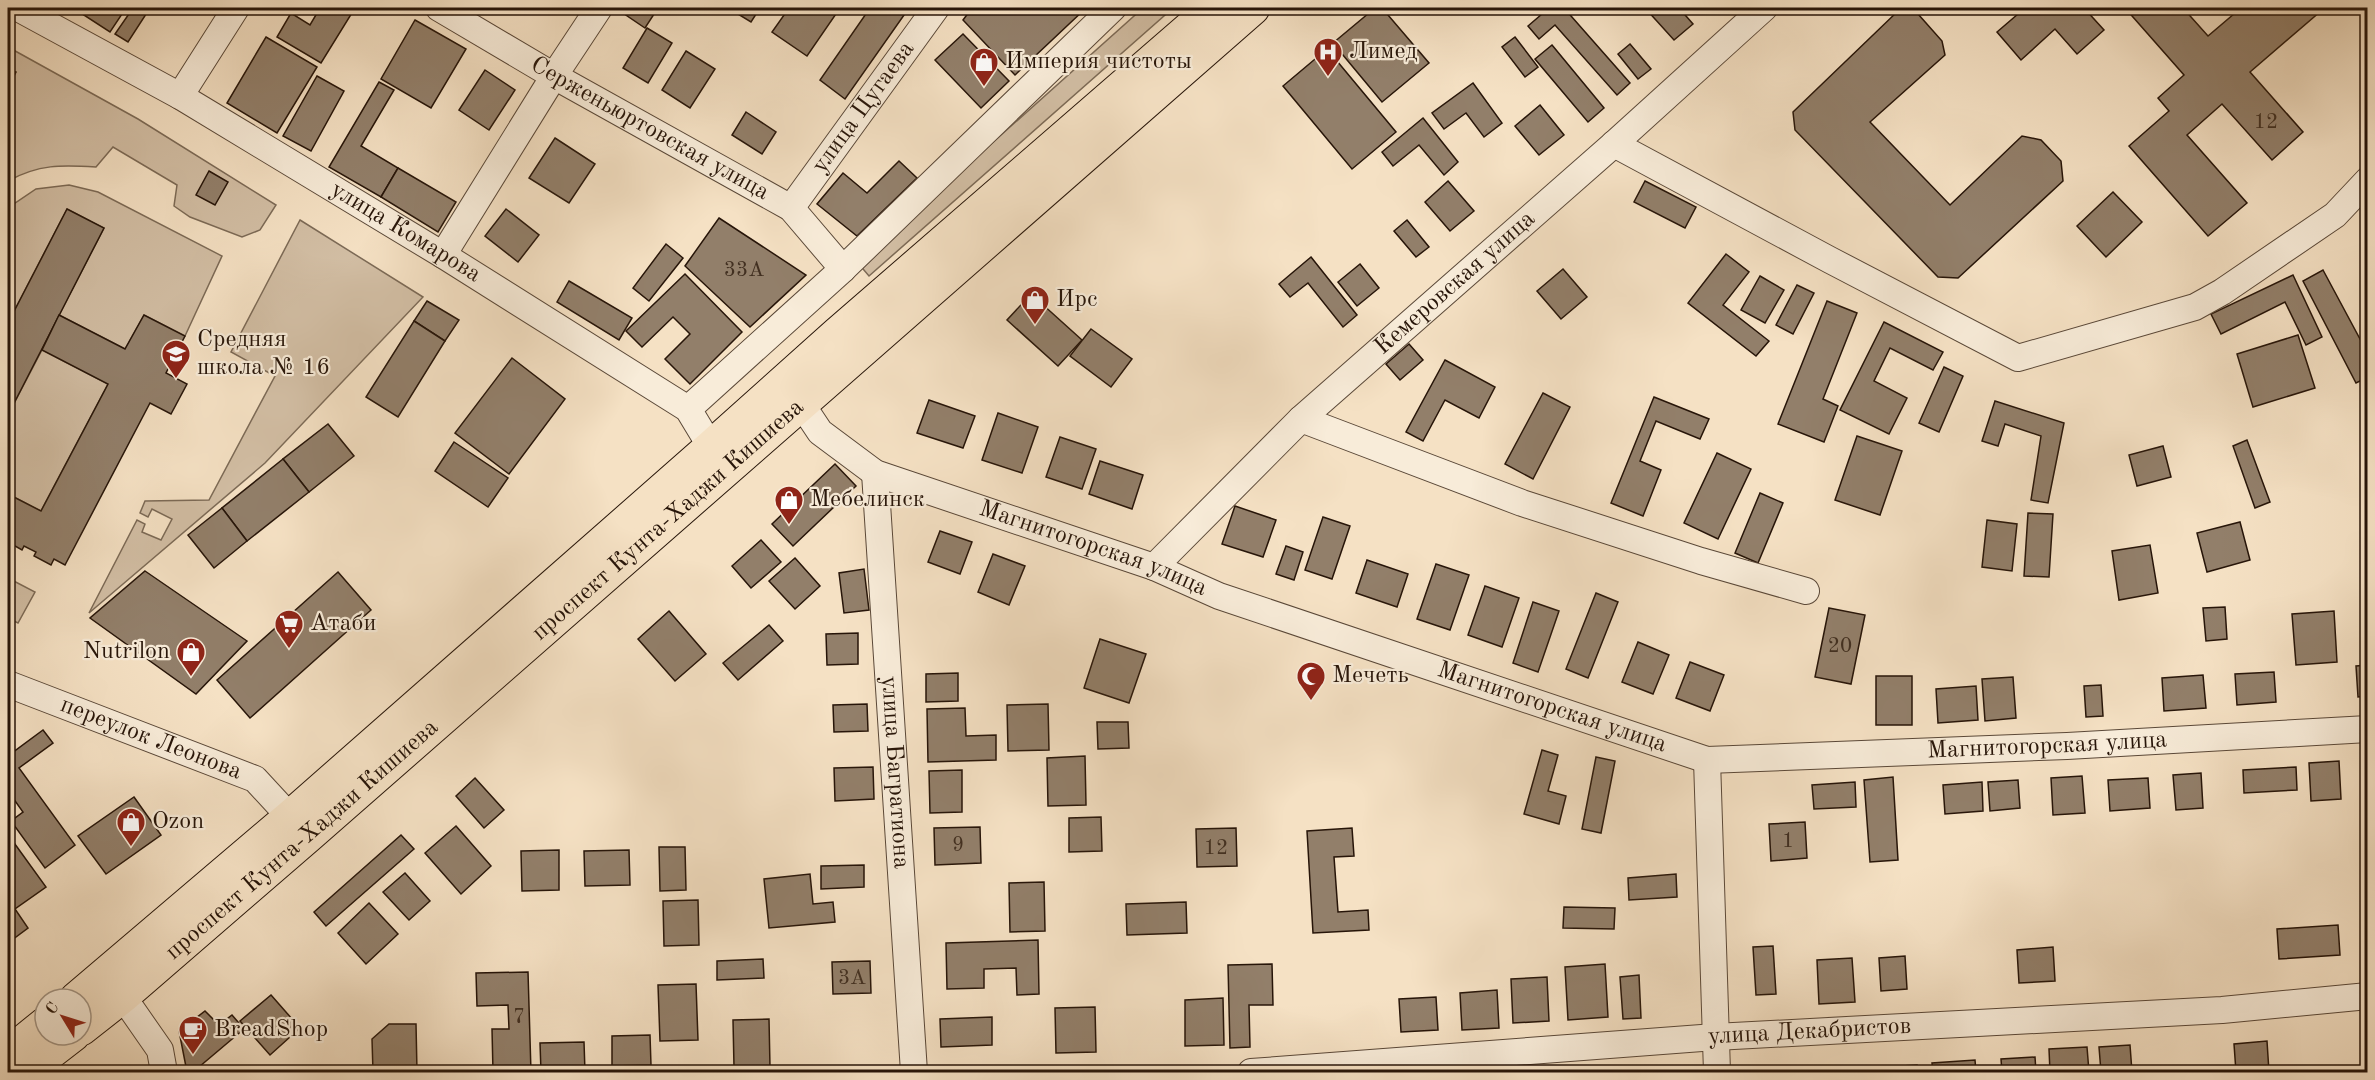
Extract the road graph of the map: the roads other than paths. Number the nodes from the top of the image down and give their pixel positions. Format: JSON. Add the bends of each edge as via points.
{"nodes":[{"id":1,"x":18,"y":8,"type":"edge"},
{"id":2,"x":236,"y":8,"type":"edge"},
{"id":3,"x":439,"y":8,"type":"edge"},
{"id":4,"x":599,"y":8,"type":"edge"},
{"id":5,"x":936,"y":8,"type":"edge"},
{"id":6,"x":1113,"y":8,"type":"edge"},
{"id":7,"x":1213,"y":8,"type":"edge"},
{"id":8,"x":1253,"y":8,"type":"edge"},
{"id":9,"x":1764,"y":8,"type":"edge"},
{"id":10,"x":554,"y":76,"type":"junction"},
{"id":11,"x":180,"y":96,"type":"junction"},
{"id":12,"x":1614,"y":144,"type":"junction"},
{"id":13,"x":2367,"y":180,"type":"edge"},
{"id":14,"x":791,"y":208,"type":"junction"},
{"id":15,"x":443,"y":255,"type":"junction"},
{"id":16,"x":843,"y":269,"type":"junction"},
{"id":17,"x":837,"y":334,"type":"junction"},
{"id":18,"x":802,"y":405,"type":"junction"},
{"id":19,"x":688,"y":409,"type":"junction"},
{"id":20,"x":1301,"y":419,"type":"junction"},
{"id":21,"x":711,"y":447,"type":"junction"},
{"id":22,"x":875,"y":473,"type":"junction"},
{"id":23,"x":679,"y":512,"type":"junction"},
{"id":24,"x":1154,"y":567,"type":"junction"},
{"id":25,"x":1806,"y":591,"type":"dead end"},
{"id":26,"x":8,"y":684,"type":"edge"},
{"id":27,"x":2367,"y":729,"type":"edge"},
{"id":28,"x":1707,"y":760,"type":"junction"},
{"id":29,"x":299,"y":826,"type":"junction"},
{"id":30,"x":115,"y":985,"type":"junction"},
{"id":31,"x":93,"y":993,"type":"edge"},
{"id":32,"x":2367,"y":996,"type":"edge"},
{"id":33,"x":93,"y":1013,"type":"edge"},
{"id":34,"x":33,"y":1034,"type":"edge"},
{"id":35,"x":1715,"y":1037,"type":"junction"},
{"id":36,"x":57,"y":1047,"type":"edge"},
{"id":37,"x":8,"y":1054,"type":"edge"},
{"id":38,"x":25,"y":1072,"type":"edge"},
{"id":39,"x":164,"y":1072,"type":"edge"},
{"id":40,"x":914,"y":1072,"type":"edge"},
{"id":41,"x":1251,"y":1072,"type":"edge"},
{"id":42,"x":1717,"y":1072,"type":"edge"}],
"edges":[{"from":1,"to":11,"type":"street","name":"улица Комарова"},
{"from":2,"to":11,"type":"street"},
{"from":3,"to":10,"type":"street","name":"Серженьюртовская улица"},
{"from":4,"to":10,"type":"street"},
{"from":5,"to":14,"type":"street","name":"улица Цугаева"},
{"from":6,"to":16,"type":"street"},
{"from":7,"to":17,"type":"main road","name":"проспект Кунта-Хаджи Кишиева"},
{"from":8,"to":18,"type":"main road","name":"проспект Кунта-Хаджи Кишиева"},
{"from":9,"to":12,"type":"street","name":"Кемеровская улица"},
{"from":10,"to":14,"type":"street","name":"Серженьюртовская улица"},
{"from":10,"to":15,"type":"street"},
{"from":11,"to":15,"type":"street","name":"улица Комарова"},
{"from":12,"to":13,"type":"street","via":[[2018,358],[2195,307],[2335,215]]},
{"from":12,"to":20,"type":"street","name":"Кемеровская улица"},
{"from":14,"to":16,"type":"street","name":"Серженьюртовская улица"},
{"from":15,"to":19,"type":"street","name":"улица Комарова"},
{"from":16,"to":19,"type":"street"},
{"from":17,"to":18,"type":"street"},
{"from":17,"to":21,"type":"main road","name":"проспект Кунта-Хаджи Кишиева"},
{"from":18,"to":22,"type":"street","name":"Магнитогорская улица","via":[[820,432]]},
{"from":18,"to":23,"type":"main road","name":"проспект Кунта-Хаджи Кишиева"},
{"from":19,"to":21,"type":"street","name":"улица Комарова"},
{"from":20,"to":24,"type":"street","name":"Кемеровская улица"},
{"from":20,"to":25,"type":"street","via":[[1522,503]]},
{"from":21,"to":23,"type":"street"},
{"from":21,"to":29,"type":"main road","name":"проспект Кунта-Хаджи Кишиева"},
{"from":22,"to":24,"type":"street","name":"Магнитогорская улица"},
{"from":22,"to":40,"type":"street","name":"улица Багратиона"},
{"from":23,"to":29,"type":"main road","name":"проспект Кунта-Хаджи Кишиева"},
{"from":24,"to":28,"type":"street","name":"Магнитогорская улица","via":[[1219,596]]},
{"from":26,"to":29,"type":"street","name":"переулок Леонова","via":[[255,779]]},
{"from":27,"to":28,"type":"street","name":"Магнитогорская улица"},
{"from":28,"to":35,"type":"street"},
{"from":29,"to":30,"type":"main road","name":"проспект Кунта-Хаджи Кишиева"},
{"from":30,"to":31,"type":"main road","name":"проспект Кунта-Хаджи Кишиева"},
{"from":30,"to":33,"type":"main road","name":"проспект Кунта-Хаджи Кишиева"},
{"from":30,"to":39,"type":"street","via":[[160,1050]]},
{"from":32,"to":35,"type":"street","name":"улица Декабристов","via":[[2222,1010]]},
{"from":34,"to":37,"type":"main road"},
{"from":35,"to":41,"type":"street","name":"улица Декабристов"},
{"from":35,"to":42,"type":"street"},
{"from":36,"to":38,"type":"main road"}]}
